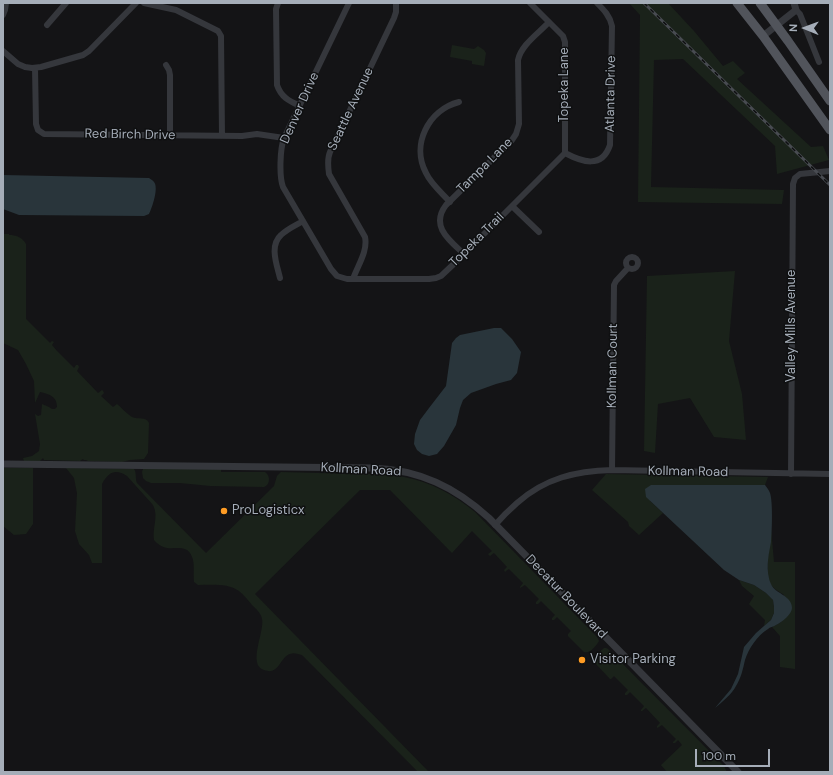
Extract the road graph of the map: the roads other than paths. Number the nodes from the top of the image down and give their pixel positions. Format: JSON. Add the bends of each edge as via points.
{"nodes":[{"id":1,"x":6,"y":3,"type":"edge"},
{"id":2,"x":59,"y":3,"type":"edge"},
{"id":3,"x":66,"y":3,"type":"edge"},
{"id":4,"x":136,"y":3,"type":"edge"},
{"id":5,"x":144,"y":3,"type":"edge"},
{"id":6,"x":278,"y":3,"type":"edge"},
{"id":7,"x":349,"y":3,"type":"edge"},
{"id":8,"x":396,"y":3,"type":"edge"},
{"id":9,"x":530,"y":3,"type":"edge"},
{"id":10,"x":597,"y":3,"type":"edge"},
{"id":11,"x":737,"y":3,"type":"edge"},
{"id":12,"x":760,"y":3,"type":"edge"},
{"id":13,"x":795,"y":6,"type":"edge"},
{"id":14,"x":59,"y":10,"type":"junction"},
{"id":15,"x":3,"y":15,"type":"edge"},
{"id":16,"x":549,"y":22,"type":"junction"},
{"id":17,"x":46,"y":25,"type":"dead end"},
{"id":18,"x":777,"y":26,"type":"junction"},
{"id":19,"x":763,"y":36,"type":"junction"},
{"id":20,"x":3,"y":51,"type":"edge"},
{"id":21,"x":819,"y":62,"type":"dead end"},
{"id":22,"x":166,"y":66,"type":"dead end"},
{"id":23,"x":35,"y":68,"type":"junction"},
{"id":24,"x":830,"y":101,"type":"edge"},
{"id":25,"x":459,"y":102,"type":"dead end"},
{"id":26,"x":300,"y":106,"type":"junction"},
{"id":27,"x":830,"y":130,"type":"edge"},
{"id":28,"x":170,"y":135,"type":"junction"},
{"id":29,"x":222,"y":136,"type":"junction"},
{"id":30,"x":284,"y":138,"type":"junction"},
{"id":31,"x":565,"y":153,"type":"junction"},
{"id":32,"x":830,"y":171,"type":"edge"},
{"id":33,"x":450,"y":202,"type":"junction"},
{"id":34,"x":512,"y":206,"type":"junction"},
{"id":35,"x":303,"y":221,"type":"junction"},
{"id":36,"x":539,"y":232,"type":"dead end"},
{"id":37,"x":464,"y":254,"type":"junction"},
{"id":38,"x":628,"y":268,"type":"dead end"},
{"id":39,"x":337,"y":276,"type":"joint"},
{"id":40,"x":280,"y":278,"type":"dead end"},
{"id":41,"x":354,"y":279,"type":"junction"},
{"id":42,"x":3,"y":464,"type":"edge"},
{"id":43,"x":612,"y":470,"type":"junction"},
{"id":44,"x":791,"y":474,"type":"junction"},
{"id":45,"x":830,"y":474,"type":"edge"},
{"id":46,"x":495,"y":525,"type":"junction"},
{"id":47,"x":738,"y":772,"type":"edge"}],
"edges":[{"from":1,"to":15,"type":"street"},
{"from":2,"to":14,"type":"street"},
{"from":3,"to":14,"type":"street"},
{"from":4,"to":23,"type":"street","via":[[86,53]]},
{"from":5,"to":29,"type":"street","via":[[175,10],[218,31],[222,36]]},
{"from":6,"to":26,"type":"street","via":[[277,85],[283,97]]},
{"from":7,"to":26,"type":"street","name":"Denver Drive"},
{"from":8,"to":41,"type":"street","name":"Seattle Avenue","via":[[394,18],[328,157],[330,174],[366,237],[365,251]]},
{"from":9,"to":16,"type":"street","name":"Topeka Lane"},
{"from":10,"to":31,"type":"street","name":"Atlanta Drive","via":[[606,12],[612,30],[611,143],[606,154],[595,161],[582,161]]},
{"from":11,"to":19,"type":"main road"},
{"from":12,"to":18,"type":"main road"},
{"from":13,"to":18,"type":"street"},
{"from":13,"to":21,"type":"street"},
{"from":14,"to":17,"type":"street"},
{"from":16,"to":31,"type":"street","name":"Topeka Lane","via":[[563,36],[566,45]]},
{"from":16,"to":33,"type":"street","name":"Tampa Lane","via":[[525,46],[518,60],[519,124],[516,134]]},
{"from":18,"to":19,"type":"street"},
{"from":18,"to":24,"type":"main road"},
{"from":19,"to":27,"type":"main road"},
{"from":20,"to":23,"type":"street","via":[[18,64]]},
{"from":22,"to":28,"type":"street","via":[[170,75]]},
{"from":23,"to":28,"type":"street","name":"Red Birch Drive","via":[[36,124],[41,133]]},
{"from":25,"to":33,"type":"street","via":[[450,105],[433,118],[424,132],[420,148],[426,174]]},
{"from":26,"to":30,"type":"street","name":"Denver Drive"},
{"from":28,"to":29,"type":"street","name":"Red Birch Drive"},
{"from":29,"to":30,"type":"street","name":"Red Birch Drive","via":[[257,134]]},
{"from":30,"to":35,"type":"street","name":"Denver Drive","via":[[281,148],[281,182]]},
{"from":31,"to":34,"type":"street","name":"Topeka Trail"},
{"from":32,"to":44,"type":"street","name":"Valley Mills Avenue","via":[[800,174],[793,181]]},
{"from":33,"to":37,"type":"street","name":"Tampa Lane","via":[[440,215],[441,228],[448,239]]},
{"from":34,"to":36,"type":"street"},
{"from":34,"to":37,"type":"street","name":"Topeka Trail"},
{"from":35,"to":39,"type":"street","name":"Denver Drive"},
{"from":35,"to":40,"type":"street","via":[[282,234],[276,242],[275,254]]},
{"from":37,"to":41,"type":"street","name":"Topeka Trail","via":[[434,279]]},
{"from":38,"to":43,"type":"street","name":"Kollman Court","via":[[614,285]]},
{"from":39,"to":41,"type":"street","name":"Topeka Trail"},
{"from":42,"to":46,"type":"street","name":"Kollman Road","via":[[388,469],[420,476],[443,485],[468,500]]},
{"from":43,"to":44,"type":"street","name":"Kollman Road"},
{"from":43,"to":46,"type":"street","name":"Kollman Road","via":[[579,473],[548,482],[517,502]]},
{"from":44,"to":45,"type":"street","name":"Kollman Road"},
{"from":46,"to":47,"type":"street","name":"Decatur Boulevard"}]}
